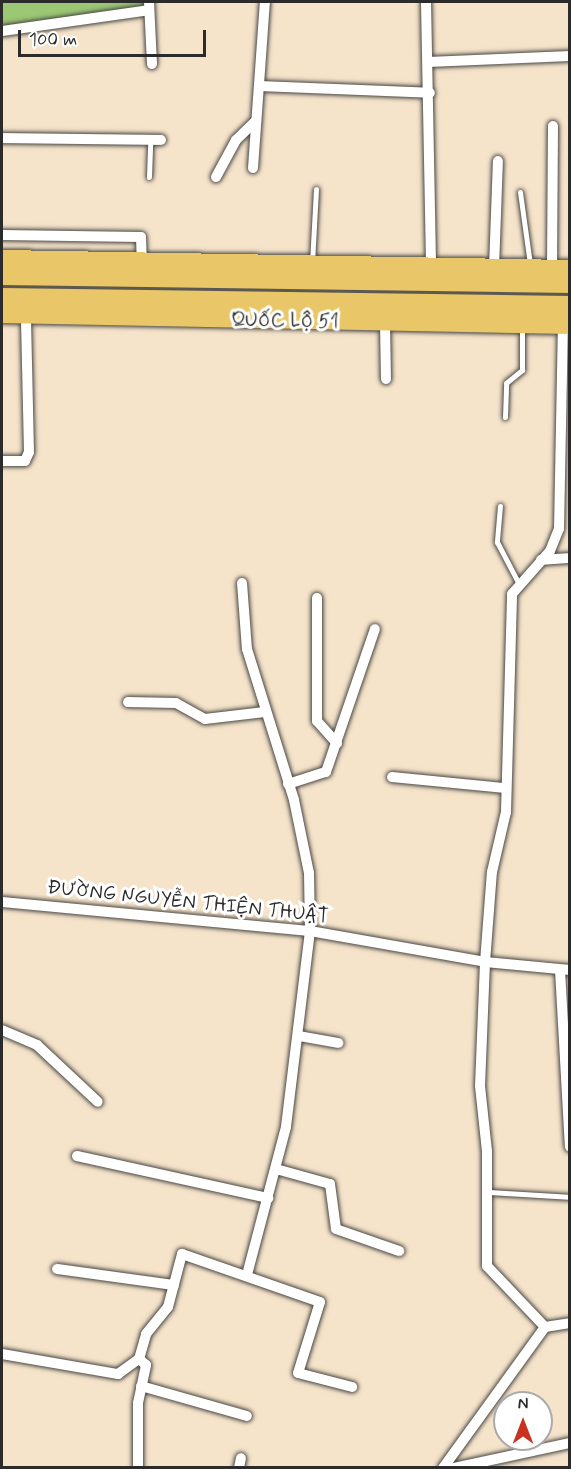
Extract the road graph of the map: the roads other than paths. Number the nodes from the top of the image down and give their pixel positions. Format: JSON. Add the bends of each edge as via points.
{"nodes":[{"id":1,"x":265,"y":2,"type":"edge"},
{"id":2,"x":426,"y":2,"type":"edge"},
{"id":3,"x":149,"y":6,"type":"edge"},
{"id":4,"x":2,"y":31,"type":"edge"},
{"id":5,"x":570,"y":56,"type":"edge"},
{"id":6,"x":428,"y":62,"type":"junction"},
{"id":7,"x":152,"y":64,"type":"dead end"},
{"id":8,"x":259,"y":86,"type":"junction"},
{"id":9,"x":430,"y":93,"type":"junction"},
{"id":10,"x":256,"y":121,"type":"junction"},
{"id":11,"x":553,"y":126,"type":"dead end"},
{"id":12,"x":2,"y":138,"type":"edge"},
{"id":13,"x":156,"y":140,"type":"joint"},
{"id":14,"x":498,"y":161,"type":"dead end"},
{"id":15,"x":253,"y":168,"type":"dead end"},
{"id":16,"x":149,"y":177,"type":"dead end"},
{"id":17,"x":216,"y":177,"type":"dead end"},
{"id":18,"x":316,"y":189,"type":"dead end"},
{"id":19,"x":520,"y":192,"type":"dead end"},
{"id":20,"x":2,"y":235,"type":"edge"},
{"id":21,"x":2,"y":259,"type":"edge"},
{"id":22,"x":142,"y":262,"type":"junction"},
{"id":23,"x":312,"y":265,"type":"junction"},
{"id":24,"x":494,"y":268,"type":"junction"},
{"id":25,"x":531,"y":269,"type":"junction"},
{"id":26,"x":561,"y":269,"type":"edge"},
{"id":27,"x":431,"y":273,"type":"junction"},
{"id":28,"x":2,"y":274,"type":"edge"},
{"id":29,"x":570,"y":282,"type":"edge"},
{"id":30,"x":2,"y":298,"type":"edge"},
{"id":31,"x":112,"y":309,"type":"junction"},
{"id":32,"x":2,"y":314,"type":"edge"},
{"id":33,"x":26,"y":315,"type":"junction"},
{"id":34,"x":566,"y":316,"type":"edge"},
{"id":35,"x":384,"y":323,"type":"junction"},
{"id":36,"x":521,"y":325,"type":"junction"},
{"id":37,"x":386,"y":379,"type":"dead end"},
{"id":38,"x":505,"y":417,"type":"dead end"},
{"id":39,"x":2,"y":461,"type":"edge"},
{"id":40,"x":500,"y":506,"type":"dead end"},
{"id":41,"x":570,"y":558,"type":"edge"},
{"id":42,"x":541,"y":560,"type":"junction"},
{"id":43,"x":518,"y":582,"type":"junction"},
{"id":44,"x":242,"y":583,"type":"dead end"},
{"id":45,"x":317,"y":598,"type":"dead end"},
{"id":46,"x":375,"y":629,"type":"dead end"},
{"id":47,"x":128,"y":702,"type":"dead end"},
{"id":48,"x":265,"y":712,"type":"junction"},
{"id":49,"x":337,"y":743,"type":"junction"},
{"id":50,"x":392,"y":777,"type":"dead end"},
{"id":51,"x":288,"y":784,"type":"junction"},
{"id":52,"x":505,"y":788,"type":"junction"},
{"id":53,"x":2,"y":902,"type":"edge"},
{"id":54,"x":310,"y":931,"type":"junction"},
{"id":55,"x":485,"y":962,"type":"junction"},
{"id":56,"x":565,"y":970,"type":"edge"},
{"id":57,"x":2,"y":1030,"type":"edge"},
{"id":58,"x":565,"y":1034,"type":"edge"},
{"id":59,"x":299,"y":1036,"type":"junction"},
{"id":60,"x":338,"y":1043,"type":"dead end"},
{"id":61,"x":98,"y":1102,"type":"dead end"},
{"id":62,"x":570,"y":1147,"type":"edge"},
{"id":63,"x":76,"y":1156,"type":"dead end"},
{"id":64,"x":276,"y":1169,"type":"junction"},
{"id":65,"x":486,"y":1192,"type":"junction"},
{"id":66,"x":570,"y":1197,"type":"edge"},
{"id":67,"x":268,"y":1198,"type":"junction"},
{"id":68,"x":399,"y":1251,"type":"dead end"},
{"id":69,"x":57,"y":1269,"type":"dead end"},
{"id":70,"x":248,"y":1275,"type":"junction"},
{"id":71,"x":174,"y":1285,"type":"junction"},
{"id":72,"x":570,"y":1323,"type":"edge"},
{"id":73,"x":545,"y":1327,"type":"junction"},
{"id":74,"x":2,"y":1354,"type":"edge"},
{"id":75,"x":139,"y":1359,"type":"junction"},
{"id":76,"x":141,"y":1386,"type":"junction"},
{"id":77,"x":352,"y":1387,"type":"dead end"},
{"id":78,"x":247,"y":1416,"type":"dead end"},
{"id":79,"x":570,"y":1443,"type":"edge"},
{"id":80,"x":138,"y":1467,"type":"edge"},
{"id":81,"x":443,"y":1467,"type":"edge"},
{"id":82,"x":454,"y":1467,"type":"edge"}],
"edges":[{"from":1,"to":8,"type":"street"},
{"from":2,"to":6,"type":"street"},
{"from":3,"to":4,"type":"street"},
{"from":3,"to":7,"type":"street"},
{"from":5,"to":6,"type":"street"},
{"from":6,"to":9,"type":"street"},
{"from":8,"to":9,"type":"street"},
{"from":8,"to":10,"type":"street"},
{"from":9,"to":27,"type":"street"},
{"from":10,"to":15,"type":"street"},
{"from":10,"to":17,"type":"street","via":[[236,140]]},
{"from":11,"to":26,"type":"street"},
{"from":12,"to":13,"type":"street"},
{"from":13,"to":16,"type":"lane"},
{"from":14,"to":24,"type":"street"},
{"from":18,"to":23,"type":"lane"},
{"from":19,"to":25,"type":"lane"},
{"from":20,"to":22,"type":"street","via":[[141,237]]},
{"from":21,"to":22,"type":"main road"},
{"from":22,"to":23,"type":"main road"},
{"from":23,"to":27,"type":"main road"},
{"from":24,"to":25,"type":"main road"},
{"from":24,"to":27,"type":"main road"},
{"from":25,"to":26,"type":"main road"},
{"from":27,"to":28,"type":"highway"},
{"from":27,"to":29,"type":"highway"},
{"from":30,"to":31,"type":"highway","name":"QUỐC LỘ 51"},
{"from":31,"to":33,"type":"main road","name":"QUỐC LỘ 51"},
{"from":31,"to":34,"type":"highway","name":"QUỐC LỘ 51"},
{"from":31,"to":35,"type":"main road","name":"QUỐC LỘ 51"},
{"from":32,"to":33,"type":"main road","name":"QUỐC LỘ 51"},
{"from":33,"to":39,"type":"street","via":[[29,452],[25,460]]},
{"from":34,"to":36,"type":"main road","name":"QUỐC LỘ 51"},
{"from":34,"to":42,"type":"street","via":[[558,530]]},
{"from":35,"to":36,"type":"main road","name":"QUỐC LỘ 51"},
{"from":35,"to":37,"type":"street"},
{"from":36,"to":38,"type":"lane","via":[[522,370],[506,383]]},
{"from":40,"to":43,"type":"lane","via":[[497,542]]},
{"from":41,"to":42,"type":"street"},
{"from":42,"to":43,"type":"street"},
{"from":43,"to":52,"type":"street","via":[[511,605]]},
{"from":44,"to":48,"type":"street","via":[[247,649]]},
{"from":45,"to":49,"type":"street","via":[[317,721]]},
{"from":46,"to":49,"type":"street"},
{"from":47,"to":48,"type":"street","via":[[176,703],[205,719]]},
{"from":48,"to":51,"type":"street"},
{"from":49,"to":51,"type":"street","via":[[326,772]]},
{"from":50,"to":52,"type":"street"},
{"from":51,"to":54,"type":"street","via":[[309,873]]},
{"from":52,"to":55,"type":"street"},
{"from":53,"to":54,"type":"street","name":"ĐƯỜNG NGUYỄN THIỆN THUẬT"},
{"from":54,"to":55,"type":"street","name":"ĐƯỜNG NGUYỄN THIỆN THUẬT"},
{"from":54,"to":59,"type":"street"},
{"from":55,"to":56,"type":"street","name":"ĐƯỜNG NGUYỄN THIỆN THUẬT"},
{"from":55,"to":65,"type":"street","via":[[480,1101],[487,1151]]},
{"from":56,"to":58,"type":"street"},
{"from":57,"to":61,"type":"street","via":[[37,1045]]},
{"from":58,"to":62,"type":"street","via":[[568,1072],[564,1128]]},
{"from":59,"to":60,"type":"street"},
{"from":59,"to":64,"type":"street"},
{"from":63,"to":67,"type":"street"},
{"from":64,"to":67,"type":"street"},
{"from":64,"to":68,"type":"street","via":[[330,1184],[336,1229]]},
{"from":65,"to":66,"type":"lane"},
{"from":65,"to":73,"type":"street","via":[[487,1266]]},
{"from":67,"to":70,"type":"street"},
{"from":69,"to":71,"type":"street"},
{"from":70,"to":71,"type":"street","via":[[182,1254]]},
{"from":70,"to":77,"type":"street","via":[[320,1302],[297,1373]]},
{"from":71,"to":75,"type":"street","via":[[168,1307],[146,1334]]},
{"from":72,"to":73,"type":"street"},
{"from":73,"to":81,"type":"street"},
{"from":74,"to":75,"type":"street","via":[[118,1374]]},
{"from":75,"to":76,"type":"street","via":[[146,1365]]},
{"from":76,"to":78,"type":"street"},
{"from":76,"to":80,"type":"street"},
{"from":79,"to":82,"type":"street"}]}
